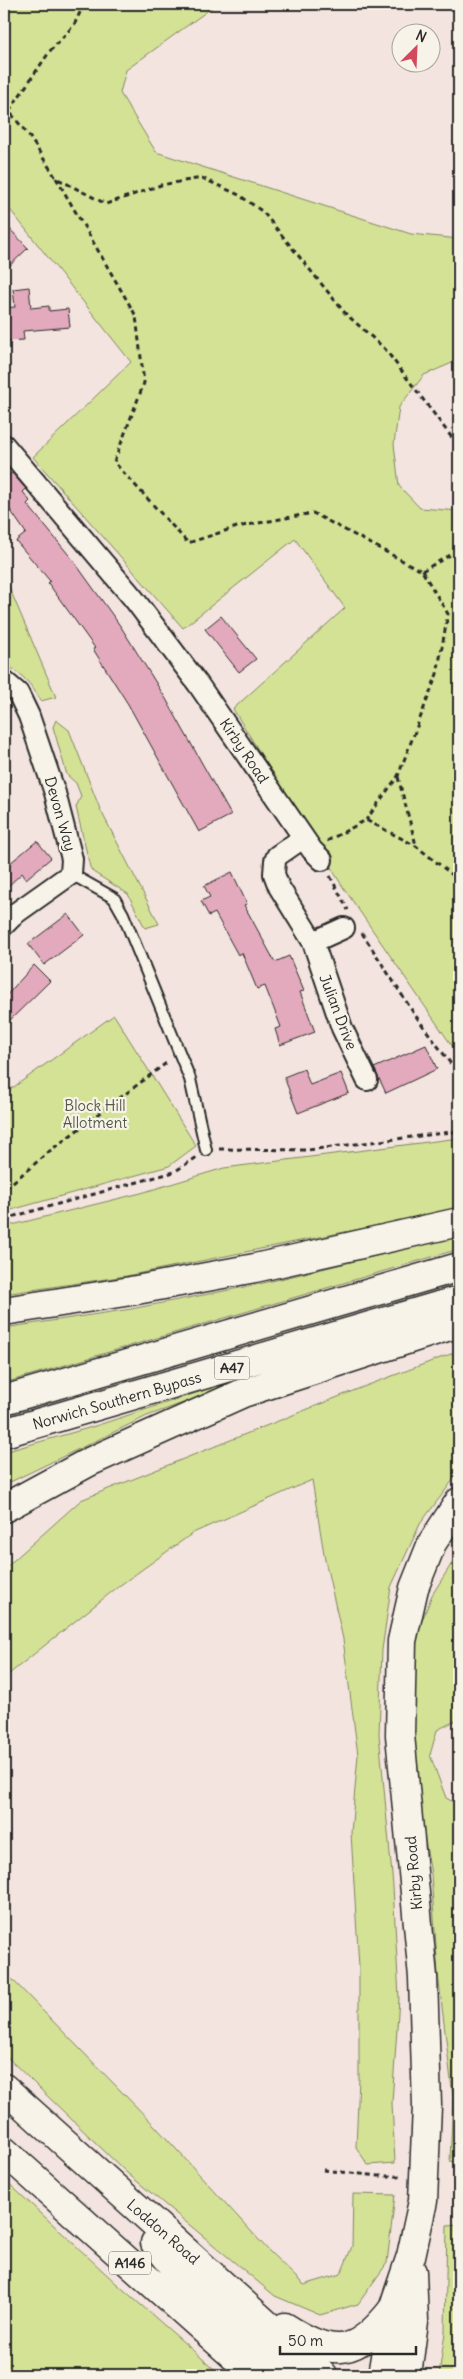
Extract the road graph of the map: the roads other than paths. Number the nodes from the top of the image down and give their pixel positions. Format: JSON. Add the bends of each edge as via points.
{"nodes":[{"id":1,"x":4,"y":445,"type":"edge"},
{"id":2,"x":4,"y":681,"type":"edge"},
{"id":3,"x":312,"y":849,"type":"joint"},
{"id":4,"x":71,"y":874,"type":"junction"},
{"id":5,"x":352,"y":924,"type":"road end"},
{"id":6,"x":4,"y":925,"type":"edge"},
{"id":7,"x":313,"y":942,"type":"junction"},
{"id":8,"x":367,"y":1080,"type":"dead end"},
{"id":9,"x":206,"y":1150,"type":"road end"},
{"id":10,"x":459,"y":1222,"type":"edge"},
{"id":11,"x":459,"y":1267,"type":"edge"},
{"id":12,"x":459,"y":1300,"type":"edge"},
{"id":13,"x":4,"y":1311,"type":"edge"},
{"id":14,"x":459,"y":1323,"type":"edge"},
{"id":15,"x":4,"y":1400,"type":"edge"},
{"id":16,"x":4,"y":1433,"type":"edge"},
{"id":17,"x":459,"y":1502,"type":"edge"},
{"id":18,"x":4,"y":1508,"type":"edge"},
{"id":19,"x":4,"y":2088,"type":"edge"},
{"id":20,"x":4,"y":2151,"type":"edge"},
{"id":21,"x":102,"y":2178,"type":"junction"},
{"id":22,"x":411,"y":2256,"type":"junction"},
{"id":23,"x":231,"y":2292,"type":"junction"},
{"id":24,"x":393,"y":2309,"type":"junction"},
{"id":25,"x":255,"y":2375,"type":"edge"},
{"id":26,"x":290,"y":2375,"type":"edge"},
{"id":27,"x":323,"y":2375,"type":"edge"},
{"id":28,"x":382,"y":2375,"type":"edge"},
{"id":29,"x":407,"y":2375,"type":"edge"}],
"edges":[{"from":1,"to":3,"type":"street","name":"Kirby Road","via":[[134,598]]},
{"from":2,"to":4,"type":"street","name":"Devon Way","via":[[18,693],[29,716],[55,793],[72,859]]},
{"from":3,"to":7,"type":"street","name":"Julian Drive","via":[[277,856],[274,868],[279,887]]},
{"from":4,"to":6,"type":"street","name":"Devon Way"},
{"from":4,"to":9,"type":"lane","via":[[114,898],[123,914],[190,1079]]},
{"from":5,"to":7,"type":"street"},
{"from":7,"to":8,"type":"street","name":"Julian Drive","via":[[342,1028]]},
{"from":10,"to":13,"type":"main road","via":[[246,1269]]},
{"from":11,"to":15,"type":"main road","number":"A47"},
{"from":12,"to":16,"type":"main road","name":"Norwich Southern Bypass","number":"A47"},
{"from":14,"to":18,"type":"main road","number":"A47","via":[[243,1393],[89,1462]]},
{"from":17,"to":22,"type":"main road","name":"Kirby Road","via":[[432,1543],[414,1588],[402,1640],[400,1735],[423,1977],[427,2106],[423,2201]]},
{"from":19,"to":21,"type":"main road","name":"Loddon Road","number":"A146"},
{"from":20,"to":25,"type":"main road","number":"A146"},
{"from":21,"to":23,"type":"main road","name":"Loddon Road","number":"A146"},
{"from":21,"to":26,"type":"main road","number":"A146","via":[[179,2272]]},
{"from":22,"to":24,"type":"main road","name":"Kirby Road"},
{"from":22,"to":29,"type":"main road","name":"Kirby Road","via":[[414,2321]]},
{"from":23,"to":24,"type":"main road","via":[[298,2334],[327,2348],[351,2347],[361,2342]]},
{"from":23,"to":27,"type":"main road","name":"Loddon Road","number":"A146"},
{"from":24,"to":28,"type":"main road","name":"Kirby Road"}]}
